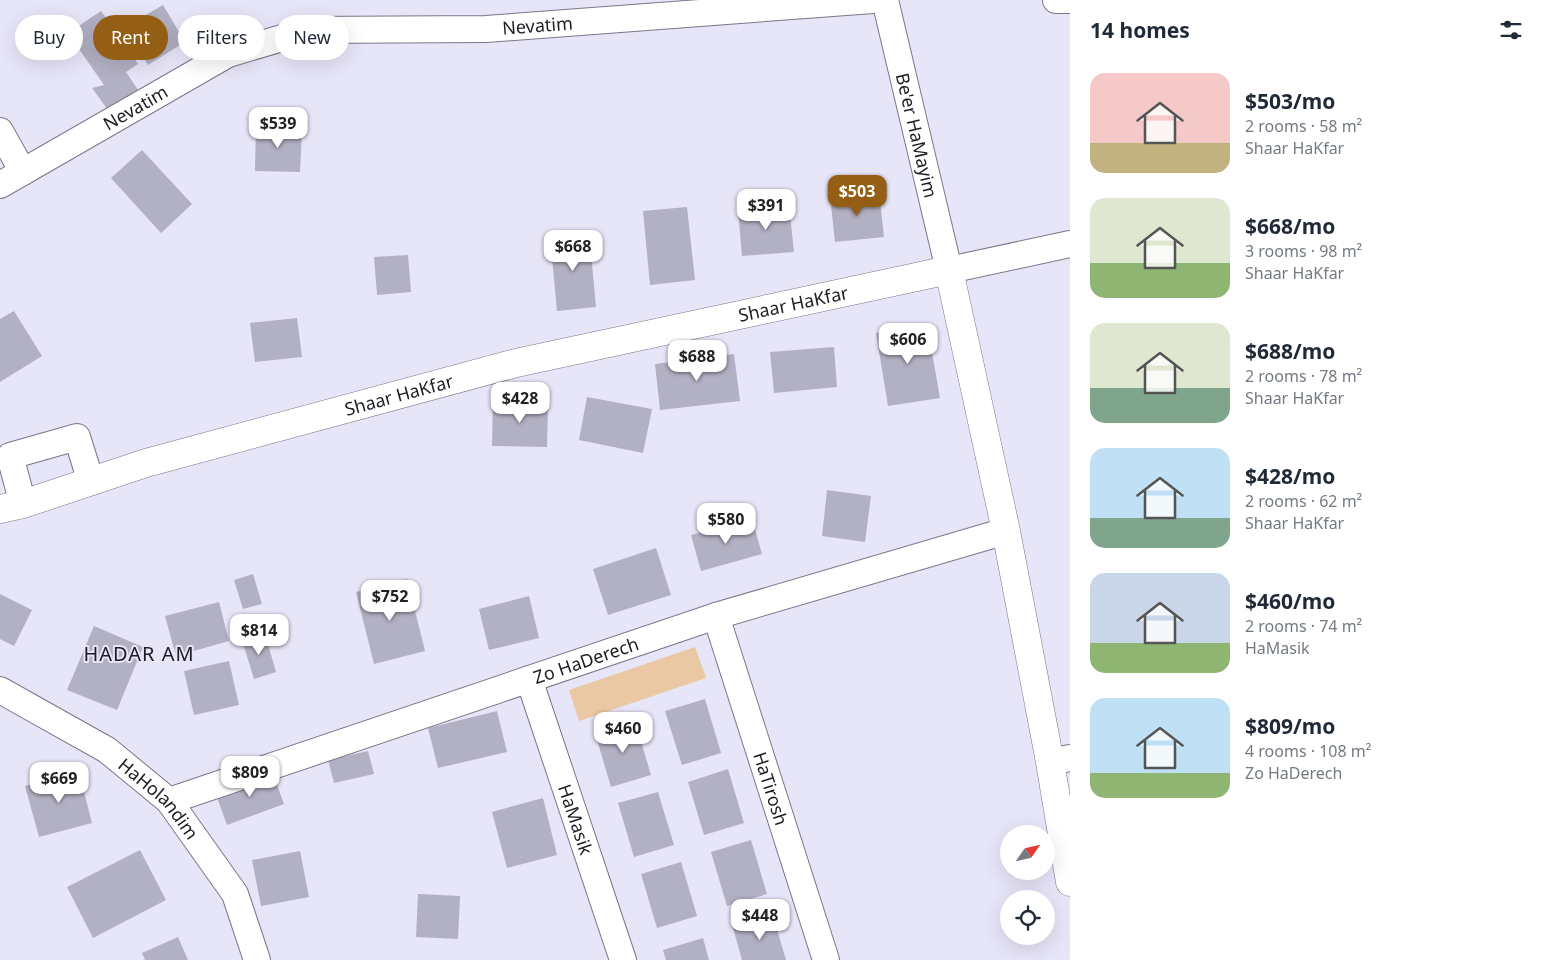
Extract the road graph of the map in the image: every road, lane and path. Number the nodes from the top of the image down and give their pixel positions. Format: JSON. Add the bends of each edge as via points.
{"nodes":[{"id":1,"x":872,"y":0,"type":"edge"},
{"id":2,"x":885,"y":0,"type":"edge"},
{"id":3,"x":1056,"y":0,"type":"edge"},
{"id":4,"x":1070,"y":0,"type":"edge"},
{"id":5,"x":0,"y":131,"type":"edge"},
{"id":6,"x":22,"y":172,"type":"junction"},
{"id":7,"x":0,"y":185,"type":"edge"},
{"id":8,"x":1070,"y":244,"type":"edge"},
{"id":9,"x":949,"y":270,"type":"junction"},
{"id":10,"x":91,"y":482,"type":"junction"},
{"id":11,"x":11,"y":507,"type":"edge"},
{"id":12,"x":1006,"y":532,"type":"junction"},
{"id":13,"x":716,"y":616,"type":"junction"},
{"id":14,"x":529,"y":679,"type":"junction"},
{"id":15,"x":0,"y":690,"type":"edge"},
{"id":16,"x":1060,"y":760,"type":"edge"},
{"id":17,"x":169,"y":801,"type":"junction"},
{"id":18,"x":1070,"y":882,"type":"edge"},
{"id":19,"x":257,"y":960,"type":"edge"},
{"id":20,"x":623,"y":960,"type":"edge"},
{"id":21,"x":826,"y":960,"type":"edge"}],
"edges":[{"from":1,"to":6,"type":"street","name":"Nevatim","via":[[486,29],[309,30],[228,54]]},
{"from":2,"to":9,"type":"street","name":"Be'er HaMayim"},
{"from":3,"to":4,"type":"street"},
{"from":5,"to":6,"type":"street"},
{"from":6,"to":7,"type":"street","name":"Nevatim"},
{"from":8,"to":9,"type":"street"},
{"from":9,"to":10,"type":"main road","name":"Shaar HaKfar","via":[[516,363],[146,464]]},
{"from":9,"to":12,"type":"main road"},
{"from":10,"to":11,"type":"main road","name":"Shaar HaKfar"},
{"from":10,"to":11,"type":"street","via":[[77,436],[10,456]]},
{"from":12,"to":13,"type":"street","name":"Zo HaDerech"},
{"from":12,"to":16,"type":"main road"},
{"from":13,"to":14,"type":"street","name":"Zo HaDerech"},
{"from":13,"to":21,"type":"street","name":"HaTirosh"},
{"from":14,"to":17,"type":"street","name":"Zo HaDerech"},
{"from":14,"to":20,"type":"street","name":"HaMasik"},
{"from":15,"to":17,"type":"street","name":"HaHolandim","via":[[107,750]]},
{"from":16,"to":18,"type":"main road"},
{"from":17,"to":19,"type":"street","name":"HaHolandim","via":[[236,894]]}]}
